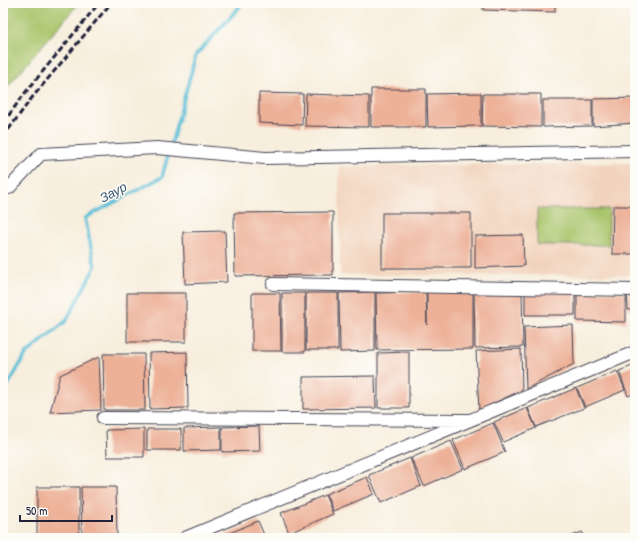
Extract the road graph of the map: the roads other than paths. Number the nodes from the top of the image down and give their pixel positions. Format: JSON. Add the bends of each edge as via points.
{"nodes":[{"id":1,"x":635,"y":151,"type":"edge"},
{"id":2,"x":9,"y":188,"type":"dead end"},
{"id":3,"x":273,"y":284,"type":"dead end"},
{"id":4,"x":635,"y":290,"type":"edge"},
{"id":5,"x":635,"y":352,"type":"edge"},
{"id":6,"x":103,"y":418,"type":"dead end"},
{"id":7,"x":474,"y":420,"type":"junction"},
{"id":8,"x":185,"y":538,"type":"edge"}],
"edges":[{"from":1,"to":2,"type":"street","via":[[265,158],[156,148],[42,154]]},
{"from":3,"to":4,"type":"street"},
{"from":5,"to":7,"type":"street"},
{"from":6,"to":7,"type":"street"},
{"from":7,"to":8,"type":"street"}]}
